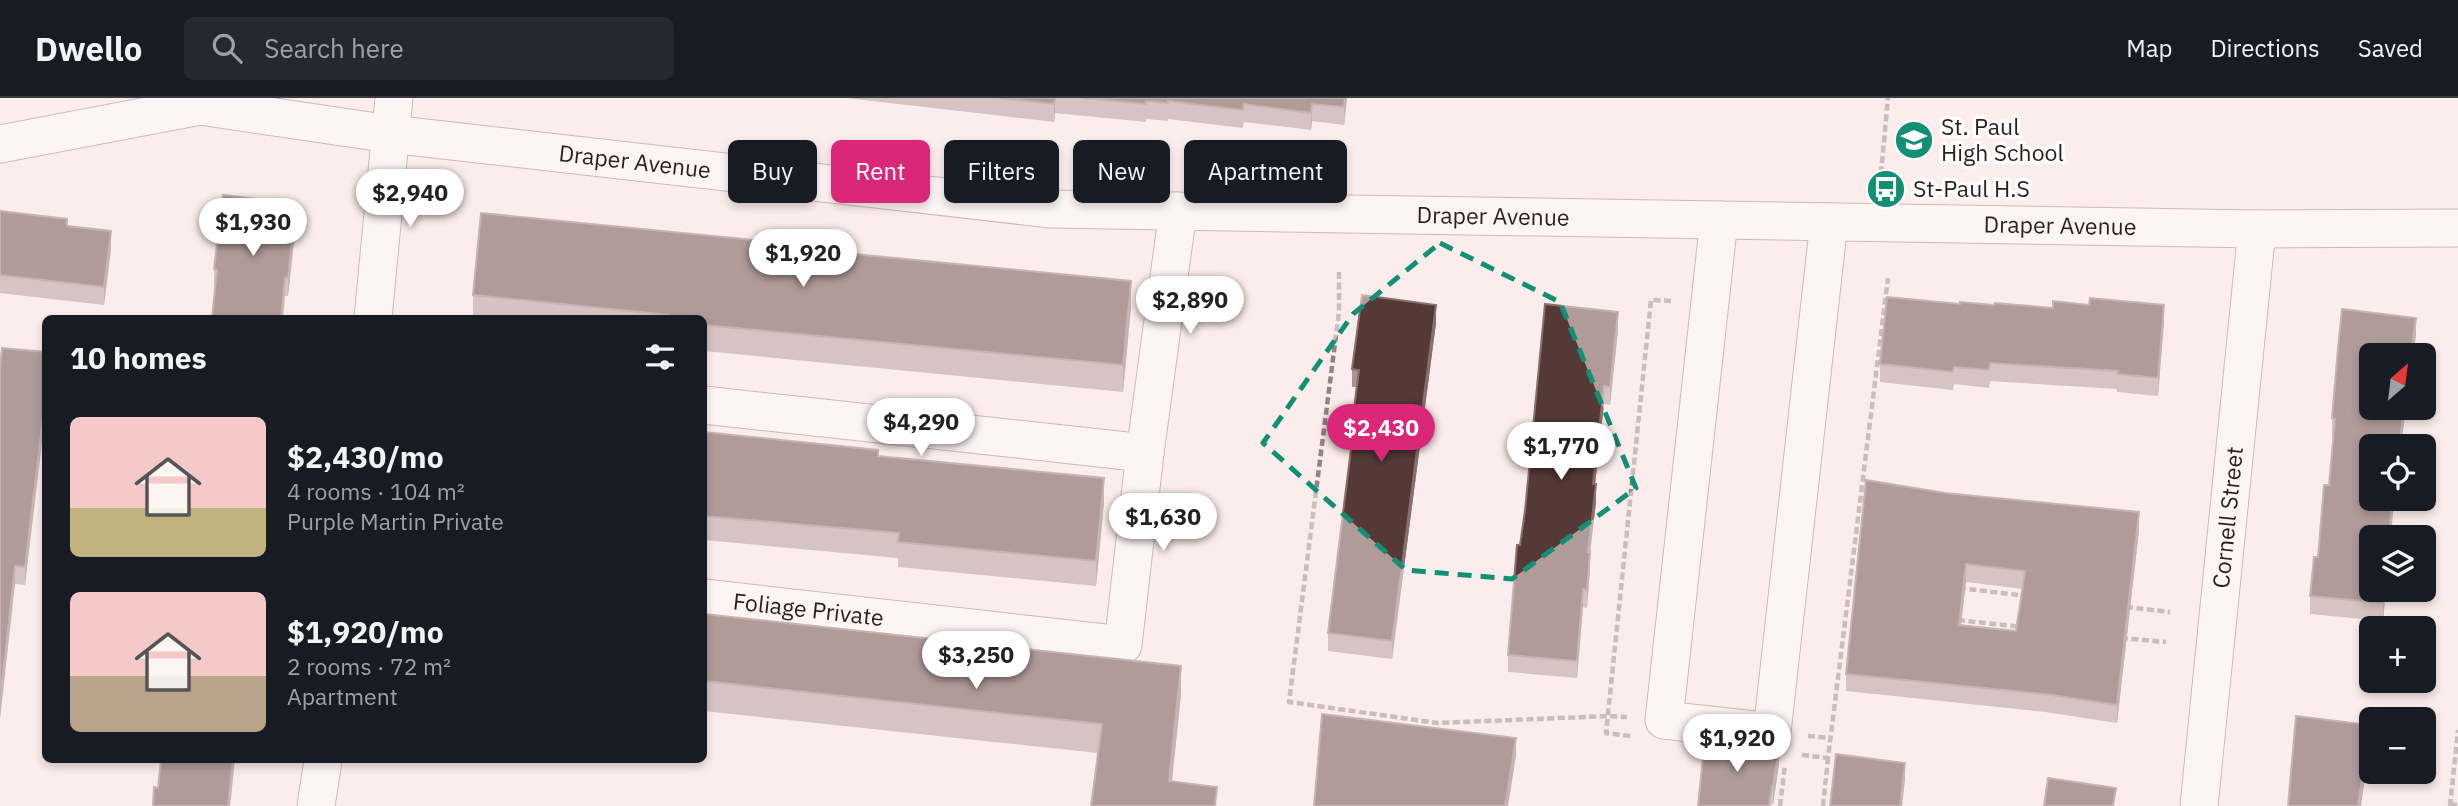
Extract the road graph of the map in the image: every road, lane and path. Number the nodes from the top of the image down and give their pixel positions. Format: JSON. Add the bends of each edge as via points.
{"nodes":[{"id":1,"x":394,"y":98,"type":"edge"},
{"id":2,"x":1888,"y":98,"type":"edge"},
{"id":3,"x":390,"y":134,"type":"junction"},
{"id":4,"x":0,"y":144,"type":"edge"},
{"id":5,"x":1178,"y":211,"type":"junction"},
{"id":6,"x":1719,"y":220,"type":"junction"},
{"id":7,"x":1829,"y":222,"type":"junction"},
{"id":8,"x":1876,"y":222,"type":"junction"},
{"id":9,"x":2458,"y":228,"type":"edge"},
{"id":10,"x":2257,"y":229,"type":"junction"},
{"id":11,"x":1339,"y":272,"type":"dead end"},
{"id":12,"x":1888,"y":278,"type":"dead end"},
{"id":13,"x":1683,"y":302,"type":"dead end"},
{"id":14,"x":373,"y":315,"type":"edge"},
{"id":15,"x":707,"y":405,"type":"edge"},
{"id":16,"x":1145,"y":453,"type":"junction"},
{"id":17,"x":1850,"y":576,"type":"junction"},
{"id":18,"x":1864,"y":577,"type":"edge"},
{"id":19,"x":1948,"y":587,"type":"edge"},
{"id":20,"x":2031,"y":596,"type":"edge"},
{"id":21,"x":707,"y":598,"type":"edge"},
{"id":22,"x":2114,"y":606,"type":"edge"},
{"id":23,"x":1847,"y":608,"type":"junction"},
{"id":24,"x":1860,"y":610,"type":"edge"},
{"id":25,"x":2170,"y":612,"type":"dead end"},
{"id":26,"x":1958,"y":620,"type":"edge"},
{"id":27,"x":2027,"y":628,"type":"edge"},
{"id":28,"x":2110,"y":636,"type":"edge"},
{"id":29,"x":2166,"y":642,"type":"dead end"},
{"id":30,"x":1609,"y":716,"type":"junction"},
{"id":31,"x":1411,"y":719,"type":"junction"},
{"id":32,"x":1649,"y":728,"type":"junction"},
{"id":33,"x":2458,"y":730,"type":"edge"},
{"id":34,"x":1409,"y":732,"type":"edge"},
{"id":35,"x":1787,"y":753,"type":"dead end"},
{"id":36,"x":1800,"y":755,"type":"dead end"},
{"id":37,"x":1828,"y":758,"type":"junction"},
{"id":38,"x":323,"y":763,"type":"edge"},
{"id":39,"x":2450,"y":805,"type":"edge"},
{"id":40,"x":2458,"y":805,"type":"edge"},
{"id":41,"x":316,"y":806,"type":"edge"},
{"id":42,"x":1780,"y":806,"type":"edge"},
{"id":43,"x":1823,"y":806,"type":"edge"},
{"id":44,"x":2199,"y":806,"type":"edge"}],
"edges":[{"from":1,"to":3,"type":"street"},
{"from":2,"to":8,"type":"path"},
{"from":3,"to":4,"type":"street","name":"Draper Avenue","via":[[200,106]]},
{"from":3,"to":5,"type":"street","name":"Draper Avenue","via":[[1051,209]]},
{"from":3,"to":14,"type":"street"},
{"from":5,"to":6,"type":"street","name":"Draper Avenue"},
{"from":5,"to":16,"type":"street"},
{"from":6,"to":7,"type":"street","name":"Draper Avenue"},
{"from":6,"to":32,"type":"street"},
{"from":7,"to":8,"type":"street","name":"Draper Avenue"},
{"from":7,"to":32,"type":"street","via":[[1772,732]]},
{"from":8,"to":10,"type":"street","name":"Draper Avenue"},
{"from":9,"to":10,"type":"street","name":"Draper Avenue"},
{"from":10,"to":44,"type":"street","name":"Cornell Street"},
{"from":11,"to":31,"type":"path","via":[[1339,312],[1289,702]]},
{"from":12,"to":17,"type":"path"},
{"from":13,"to":30,"type":"path","via":[[1651,300]]},
{"from":15,"to":16,"type":"street"},
{"from":16,"to":21,"type":"street","name":"Foliage Private","via":[[1123,646]]},
{"from":17,"to":18,"type":"path"},
{"from":17,"to":23,"type":"path"},
{"from":19,"to":20,"type":"path"},
{"from":22,"to":25,"type":"path"},
{"from":23,"to":24,"type":"path"},
{"from":23,"to":37,"type":"path"},
{"from":26,"to":27,"type":"path"},
{"from":28,"to":29,"type":"path"},
{"from":30,"to":31,"type":"path","via":[[1438,723]]},
{"from":30,"to":32,"type":"path"},
{"from":30,"to":32,"type":"path","via":[[1606,733]]},
{"from":31,"to":34,"type":"path"},
{"from":33,"to":39,"type":"path"},
{"from":35,"to":42,"type":"path"},
{"from":36,"to":37,"type":"path"},
{"from":37,"to":43,"type":"path"},
{"from":38,"to":41,"type":"street"},
{"from":39,"to":40,"type":"path"}]}
